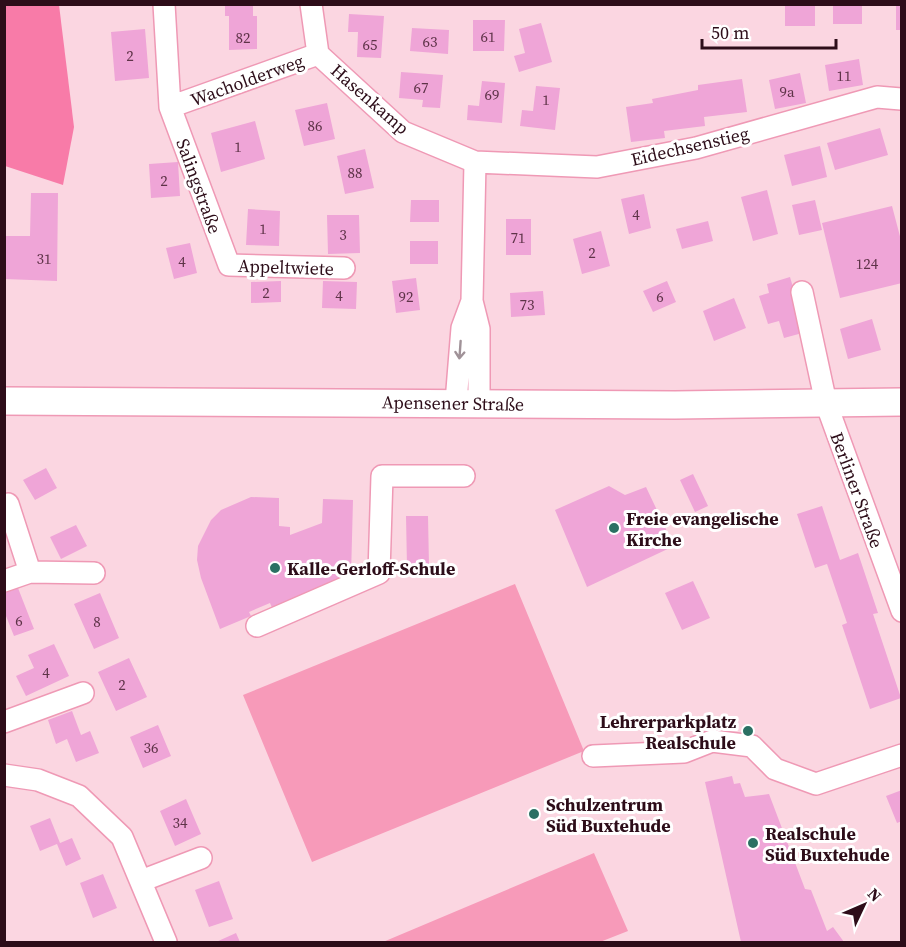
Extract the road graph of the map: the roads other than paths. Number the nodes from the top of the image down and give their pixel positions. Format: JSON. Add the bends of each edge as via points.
{"nodes":[{"id":1,"x":164,"y":4,"type":"edge"},
{"id":2,"x":311,"y":4,"type":"edge"},
{"id":3,"x":318,"y":54,"type":"junction"},
{"id":4,"x":901,"y":98,"type":"edge"},
{"id":5,"x":902,"y":105,"type":"edge"},
{"id":6,"x":170,"y":107,"type":"junction"},
{"id":7,"x":476,"y":162,"type":"junction"},
{"id":8,"x":229,"y":265,"type":"joint"},
{"id":9,"x":344,"y":268,"type":"dead end"},
{"id":10,"x":802,"y":292,"type":"dead end"},
{"id":11,"x":4,"y":401,"type":"edge"},
{"id":12,"x":468,"y":402,"type":"junction"},
{"id":13,"x":902,"y":402,"type":"edge"},
{"id":14,"x":826,"y":403,"type":"junction"},
{"id":15,"x":464,"y":476,"type":"dead end"},
{"id":16,"x":8,"y":504,"type":"dead end"},
{"id":17,"x":30,"y":572,"type":"junction"},
{"id":18,"x":94,"y":573,"type":"dead end"},
{"id":19,"x":4,"y":581,"type":"edge"},
{"id":20,"x":902,"y":611,"type":"edge"},
{"id":21,"x":257,"y":626,"type":"dead end"},
{"id":22,"x":83,"y":693,"type":"dead end"},
{"id":23,"x":4,"y":722,"type":"edge"},
{"id":24,"x":902,"y":755,"type":"edge"},
{"id":25,"x":593,"y":756,"type":"dead end"},
{"id":26,"x":4,"y":775,"type":"edge"},
{"id":27,"x":201,"y":858,"type":"dead end"},
{"id":28,"x":141,"y":881,"type":"junction"},
{"id":29,"x":165,"y":942,"type":"edge"}],
"edges":[{"from":1,"to":6,"type":"street","name":"Wacholderweg"},
{"from":2,"to":3,"type":"street","name":"Hasenkamp"},
{"from":3,"to":6,"type":"street","name":"Wacholderweg"},
{"from":3,"to":7,"type":"street","name":"Hasenkamp","via":[[403,132]]},
{"from":4,"to":5,"type":"street","name":"Eidechsenstieg"},
{"from":4,"to":7,"type":"street","name":"Eidechsenstieg","via":[[877,97],[696,148],[597,166]]},
{"from":6,"to":8,"type":"street","name":"Salingstraße"},
{"from":7,"to":12,"type":"street","via":[[472,301],[480,329]]},
{"from":8,"to":9,"type":"street","name":"Appeltwiete"},
{"from":10,"to":14,"type":"street","name":"Berliner Straße"},
{"from":11,"to":12,"type":"main road","name":"Apensener Straße"},
{"from":12,"to":14,"type":"main road","name":"Apensener Straße"},
{"from":13,"to":14,"type":"main road","name":"Apensener Straße"},
{"from":14,"to":20,"type":"street","name":"Berliner Straße"},
{"from":15,"to":21,"type":"street","via":[[382,476],[379,573]]},
{"from":16,"to":17,"type":"street"},
{"from":17,"to":18,"type":"street"},
{"from":17,"to":19,"type":"street"},
{"from":22,"to":23,"type":"street"},
{"from":24,"to":25,"type":"street","via":[[816,784],[775,769],[752,746],[712,741],[684,752]]},
{"from":26,"to":28,"type":"street","via":[[38,780],[79,796],[123,837]]},
{"from":27,"to":28,"type":"street"},
{"from":28,"to":29,"type":"street"}]}
